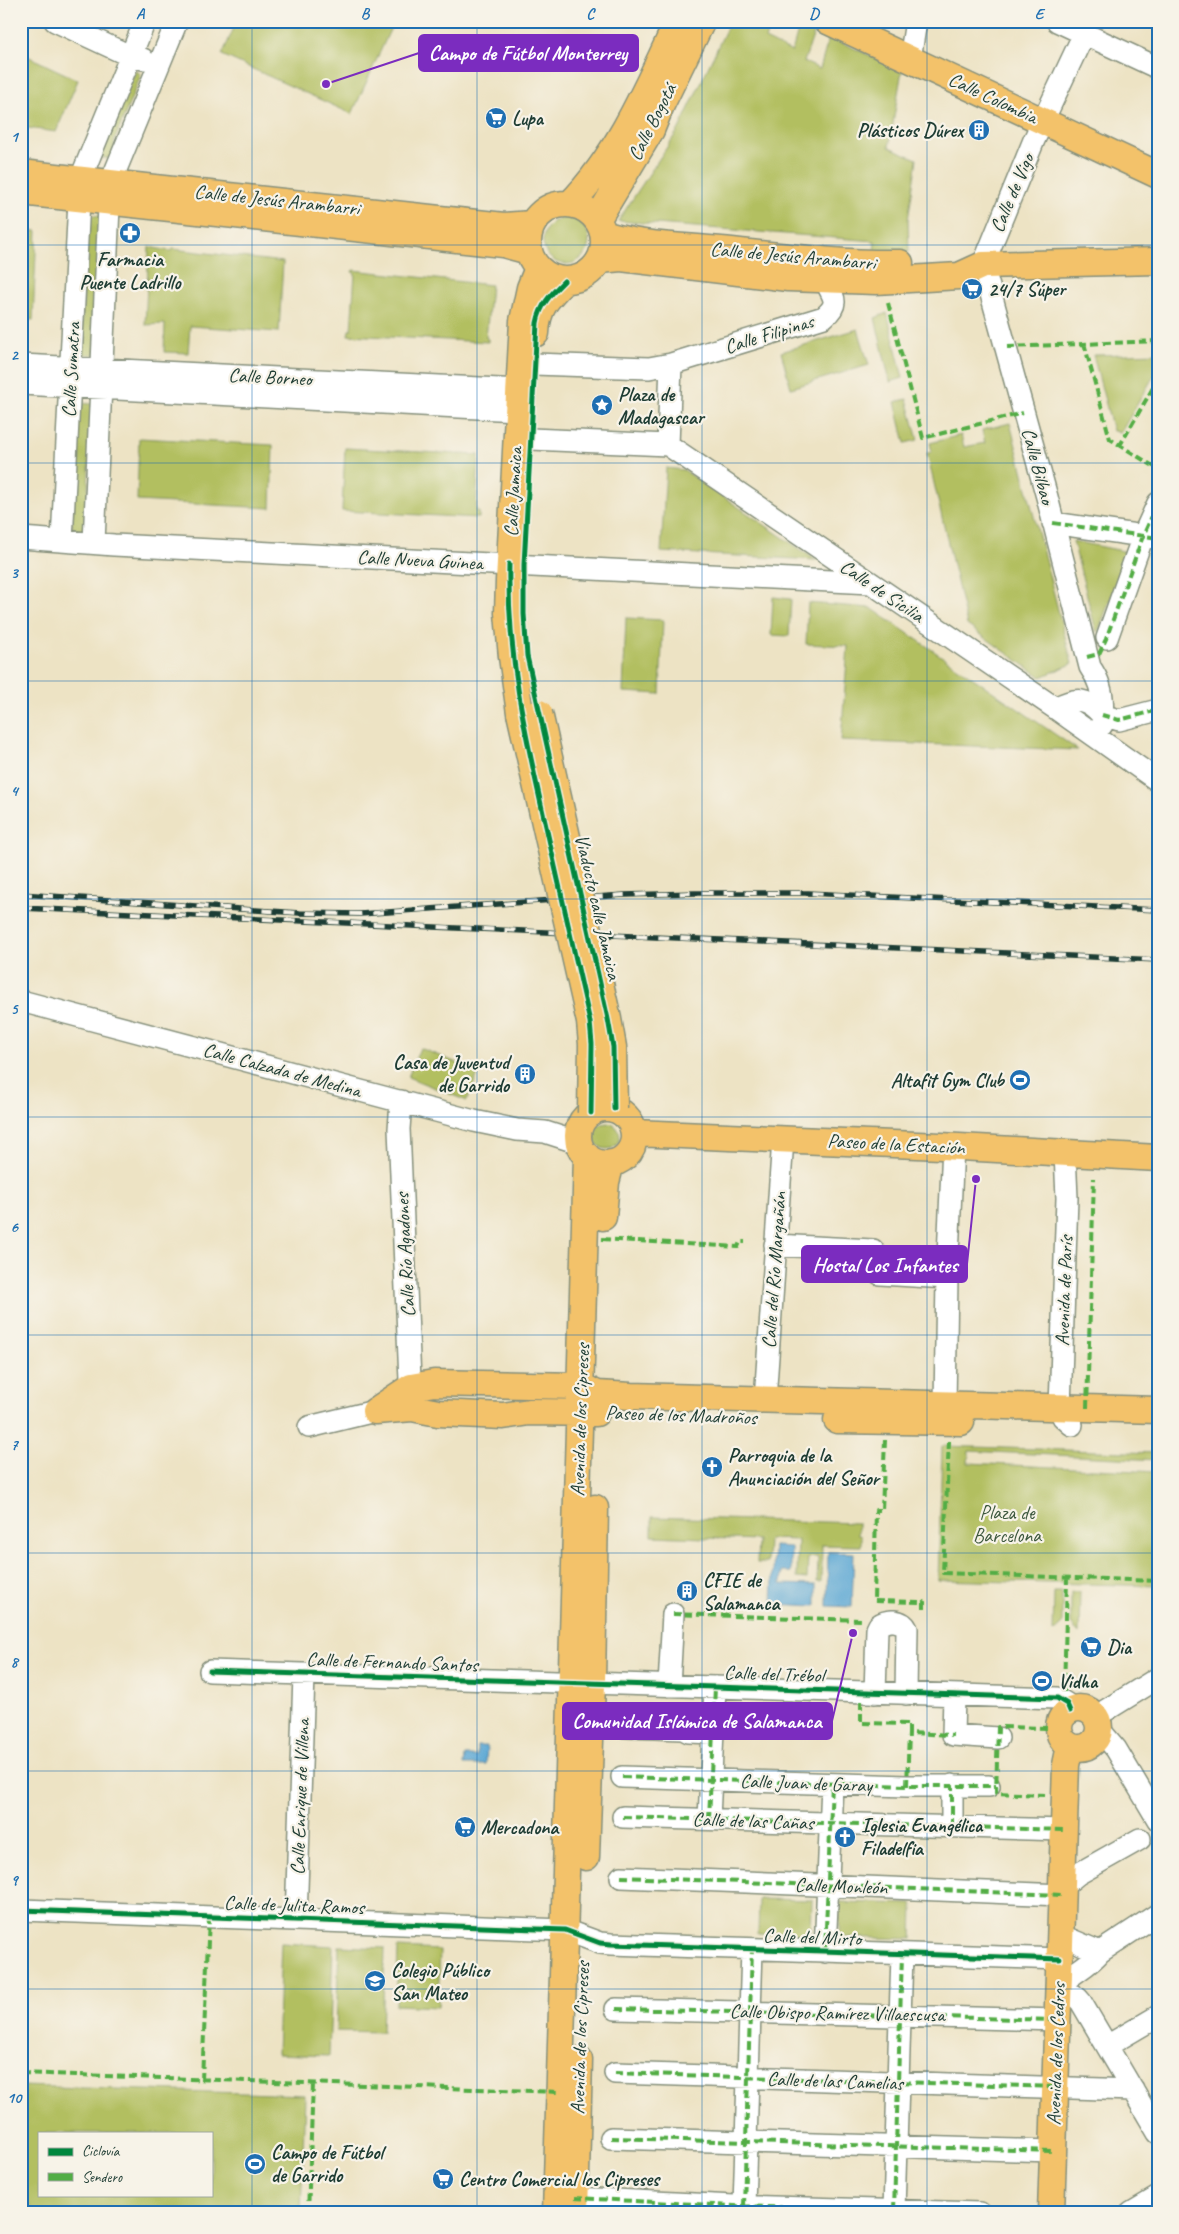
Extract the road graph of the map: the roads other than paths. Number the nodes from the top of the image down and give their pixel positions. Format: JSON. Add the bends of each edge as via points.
{"nodes":[{"id":1,"x":56,"y":21,"type":"edge"},
{"id":2,"x":83,"y":21,"type":"edge"},
{"id":3,"x":145,"y":21,"type":"edge"},
{"id":4,"x":178,"y":21,"type":"edge"},
{"id":5,"x":678,"y":21,"type":"edge"},
{"id":6,"x":702,"y":21,"type":"edge"},
{"id":7,"x":828,"y":21,"type":"edge"},
{"id":8,"x":916,"y":21,"type":"edge"},
{"id":9,"x":1057,"y":21,"type":"edge"},
{"id":10,"x":1083,"y":27,"type":"edge"},
{"id":11,"x":133,"y":50,"type":"junction"},
{"id":12,"x":910,"y":59,"type":"junction"},
{"id":13,"x":160,"y":63,"type":"junction"},
{"id":14,"x":1158,"y":68,"type":"edge"},
{"id":15,"x":1042,"y":122,"type":"junction"},
{"id":16,"x":21,"y":173,"type":"edge"},
{"id":17,"x":1158,"y":176,"type":"edge"},
{"id":18,"x":80,"y":189,"type":"junction"},
{"id":19,"x":21,"y":192,"type":"edge"},
{"id":20,"x":110,"y":193,"type":"junction"},
{"id":21,"x":570,"y":204,"type":"junction"},
{"id":22,"x":532,"y":224,"type":"junction"},
{"id":23,"x":601,"y":227,"type":"junction"},
{"id":24,"x":534,"y":260,"type":"junction"},
{"id":25,"x":600,"y":260,"type":"junction"},
{"id":26,"x":1158,"y":261,"type":"edge"},
{"id":27,"x":983,"y":266,"type":"junction"},
{"id":28,"x":825,"y":280,"type":"junction"},
{"id":29,"x":564,"y":281,"type":"junction"},
{"id":30,"x":21,"y":364,"type":"edge"},
{"id":31,"x":534,"y":364,"type":"junction"},
{"id":32,"x":671,"y":364,"type":"junction"},
{"id":33,"x":71,"y":376,"type":"junction"},
{"id":34,"x":101,"y":378,"type":"junction"},
{"id":35,"x":21,"y":384,"type":"edge"},
{"id":36,"x":519,"y":400,"type":"junction"},
{"id":37,"x":531,"y":439,"type":"junction"},
{"id":38,"x":668,"y":445,"type":"junction"},
{"id":39,"x":1158,"y":503,"type":"edge"},
{"id":40,"x":1053,"y":523,"type":"junction"},
{"id":41,"x":1151,"y":537,"type":"edge"},
{"id":42,"x":21,"y":538,"type":"edge"},
{"id":43,"x":62,"y":540,"type":"junction"},
{"id":44,"x":94,"y":542,"type":"junction"},
{"id":45,"x":834,"y":558,"type":"junction"},
{"id":46,"x":517,"y":564,"type":"junction"},
{"id":47,"x":819,"y":581,"type":"junction"},
{"id":48,"x":871,"y":583,"type":"junction"},
{"id":49,"x":1107,"y":638,"type":"dead end"},
{"id":50,"x":1090,"y":667,"type":"junction"},
{"id":51,"x":1075,"y":699,"type":"junction"},
{"id":52,"x":1055,"y":708,"type":"junction"},
{"id":53,"x":1158,"y":710,"type":"edge"},
{"id":54,"x":530,"y":713,"type":"joint"},
{"id":55,"x":1102,"y":715,"type":"junction"},
{"id":56,"x":1096,"y":736,"type":"junction"},
{"id":57,"x":1158,"y":781,"type":"edge"},
{"id":58,"x":21,"y":1001,"type":"edge"},
{"id":59,"x":401,"y":1102,"type":"junction"},
{"id":60,"x":634,"y":1134,"type":"junction"},
{"id":61,"x":594,"y":1135,"type":"junction"},
{"id":62,"x":783,"y":1139,"type":"junction"},
{"id":63,"x":953,"y":1146,"type":"junction"},
{"id":64,"x":1065,"y":1153,"type":"junction"},
{"id":65,"x":1158,"y":1158,"type":"edge"},
{"id":66,"x":775,"y":1245,"type":"junction"},
{"id":67,"x":873,"y":1250,"type":"dead end"},
{"id":68,"x":880,"y":1274,"type":"dead end"},
{"id":69,"x":947,"y":1278,"type":"junction"},
{"id":70,"x":411,"y":1397,"type":"junction"},
{"id":71,"x":765,"y":1400,"type":"junction"},
{"id":72,"x":589,"y":1401,"type":"junction"},
{"id":73,"x":1158,"y":1410,"type":"edge"},
{"id":74,"x":375,"y":1411,"type":"joint"},
{"id":75,"x":951,"y":1413,"type":"junction"},
{"id":76,"x":1066,"y":1416,"type":"junction"},
{"id":77,"x":309,"y":1427,"type":"dead end"},
{"id":78,"x":1158,"y":1427,"type":"edge"},
{"id":79,"x":673,"y":1614,"type":"dead end"},
{"id":80,"x":210,"y":1671,"type":"dead end"},
{"id":81,"x":304,"y":1674,"type":"junction"},
{"id":82,"x":1158,"y":1678,"type":"edge"},
{"id":83,"x":582,"y":1684,"type":"junction"},
{"id":84,"x":670,"y":1686,"type":"junction"},
{"id":85,"x":715,"y":1688,"type":"junction"},
{"id":86,"x":875,"y":1692,"type":"junction"},
{"id":87,"x":906,"y":1694,"type":"junction"},
{"id":88,"x":954,"y":1695,"type":"junction"},
{"id":89,"x":1080,"y":1712,"type":"junction"},
{"id":90,"x":625,"y":1726,"type":"dead end"},
{"id":91,"x":714,"y":1733,"type":"junction"},
{"id":92,"x":998,"y":1738,"type":"dead end"},
{"id":93,"x":1070,"y":1746,"type":"junction"},
{"id":94,"x":622,"y":1777,"type":"dead end"},
{"id":95,"x":712,"y":1780,"type":"junction"},
{"id":96,"x":832,"y":1784,"type":"junction"},
{"id":97,"x":952,"y":1785,"type":"junction"},
{"id":98,"x":989,"y":1786,"type":"dead end"},
{"id":99,"x":623,"y":1817,"type":"dead end"},
{"id":100,"x":709,"y":1819,"type":"junction"},
{"id":101,"x":1158,"y":1820,"type":"edge"},
{"id":102,"x":830,"y":1823,"type":"junction"},
{"id":103,"x":952,"y":1826,"type":"junction"},
{"id":104,"x":1064,"y":1830,"type":"junction"},
{"id":105,"x":1140,"y":1839,"type":"dead end"},
{"id":106,"x":1063,"y":1856,"type":"junction"},
{"id":107,"x":1093,"y":1866,"type":"junction"},
{"id":108,"x":620,"y":1877,"type":"dead end"},
{"id":109,"x":828,"y":1885,"type":"junction"},
{"id":110,"x":1062,"y":1891,"type":"junction"},
{"id":111,"x":21,"y":1910,"type":"edge"},
{"id":112,"x":1158,"y":1914,"type":"edge"},
{"id":113,"x":296,"y":1920,"type":"junction"},
{"id":114,"x":574,"y":1934,"type":"junction"},
{"id":115,"x":1060,"y":1947,"type":"junction"},
{"id":116,"x":752,"y":1950,"type":"junction"},
{"id":117,"x":824,"y":1952,"type":"junction"},
{"id":118,"x":1100,"y":1952,"type":"junction"},
{"id":119,"x":902,"y":1955,"type":"junction"},
{"id":120,"x":1058,"y":2001,"type":"junction"},
{"id":121,"x":616,"y":2008,"type":"dead end"},
{"id":122,"x":750,"y":2011,"type":"junction"},
{"id":123,"x":900,"y":2014,"type":"junction"},
{"id":124,"x":1158,"y":2016,"type":"edge"},
{"id":125,"x":1107,"y":2046,"type":"junction"},
{"id":126,"x":615,"y":2073,"type":"dead end"},
{"id":127,"x":748,"y":2078,"type":"junction"},
{"id":128,"x":898,"y":2082,"type":"junction"},
{"id":129,"x":1056,"y":2087,"type":"junction"},
{"id":130,"x":1132,"y":2090,"type":"junction"},
{"id":131,"x":1158,"y":2133,"type":"edge"},
{"id":132,"x":611,"y":2138,"type":"dead end"},
{"id":133,"x":746,"y":2142,"type":"junction"},
{"id":134,"x":896,"y":2146,"type":"junction"},
{"id":135,"x":1053,"y":2151,"type":"junction"},
{"id":136,"x":1158,"y":2197,"type":"edge"},
{"id":137,"x":566,"y":2207,"type":"edge"},
{"id":138,"x":737,"y":2208,"type":"edge"},
{"id":139,"x":888,"y":2211,"type":"edge"},
{"id":140,"x":980,"y":2213,"type":"edge"},
{"id":141,"x":1051,"y":2213,"type":"edge"},
{"id":142,"x":1131,"y":2213,"type":"edge"}],
"edges":[{"from":1,"to":11,"type":"street"},
{"from":2,"to":11,"type":"street"},
{"from":3,"to":11,"type":"street","name":"Calle Sumatra"},
{"from":4,"to":13,"type":"street","name":"Calle Sumatra"},
{"from":5,"to":21,"type":"main road","name":"Calle Bogotá","via":[[630,120],[601,168]]},
{"from":6,"to":23,"type":"main road","name":"Calle Bogotá"},
{"from":7,"to":12,"type":"main road","name":"Calle Colombia"},
{"from":8,"to":12,"type":"street"},
{"from":9,"to":10,"type":"street"},
{"from":10,"to":14,"type":"street"},
{"from":10,"to":15,"type":"street","name":"Calle de Vigo","via":[[1080,42]]},
{"from":11,"to":13,"type":"street"},
{"from":11,"to":18,"type":"street","name":"Calle Sumatra"},
{"from":12,"to":15,"type":"main road","name":"Calle Colombia"},
{"from":13,"to":20,"type":"street","name":"Calle Sumatra"},
{"from":15,"to":17,"type":"main road","name":"Calle Colombia"},
{"from":15,"to":27,"type":"street","name":"Calle de Vigo"},
{"from":16,"to":18,"type":"main road","name":"Calle de Jesús Arambarri"},
{"from":18,"to":19,"type":"main road","name":"Calle de Jesús Arambarri"},
{"from":18,"to":20,"type":"main road","name":"Calle de Jesús Arambarri"},
{"from":18,"to":33,"type":"street","name":"Calle Sumatra"},
{"from":20,"to":22,"type":"main road","name":"Calle de Jesús Arambarri","via":[[328,205],[504,226]]},
{"from":20,"to":24,"type":"main road","name":"Calle de Jesús Arambarri","via":[[503,244]]},
{"from":20,"to":34,"type":"street","name":"Calle Sumatra"},
{"from":21,"to":22,"type":"main road","via":[[542,212]]},
{"from":21,"to":23,"type":"main road","via":[[586,209]]},
{"from":22,"to":24,"type":"main road","via":[[528,237]]},
{"from":23,"to":25,"type":"main road","via":[[604,248]]},
{"from":23,"to":27,"type":"main road","name":"Calle de Jesús Arambarri","via":[[622,240],[834,261],[958,262]]},
{"from":24,"to":29,"type":"main road","via":[[550,277]]},
{"from":24,"to":36,"type":"main road","name":"Calle Jamaica","via":[[523,320]]},
{"from":25,"to":28,"type":"main road","name":"Calle de Jesús Arambarri","via":[[621,258]]},
{"from":25,"to":29,"type":"main road","via":[[591,272],[578,279]]},
{"from":26,"to":27,"type":"main road"},
{"from":27,"to":28,"type":"main road","name":"Calle de Jesús Arambarri","via":[[959,276],[876,281]]},
{"from":27,"to":40,"type":"street","name":"Calle Bilbao"},
{"from":28,"to":32,"type":"street","name":"Calle Filipinas","via":[[835,305],[824,317]]},
{"from":29,"to":31,"type":"main road","name":"Calle Jamaica","via":[[539,311]]},
{"from":30,"to":33,"type":"street","name":"Calle Borneo"},
{"from":31,"to":32,"type":"street","via":[[649,368]]},
{"from":31,"to":37,"type":"main road","name":"Calle Jamaica"},
{"from":32,"to":38,"type":"street"},
{"from":33,"to":34,"type":"street","name":"Calle Borneo"},
{"from":33,"to":35,"type":"street","name":"Calle Borneo"},
{"from":33,"to":43,"type":"street","name":"Calle Sumatra"},
{"from":34,"to":36,"type":"street","name":"Calle Borneo"},
{"from":34,"to":44,"type":"street","name":"Calle Sumatra"},
{"from":36,"to":46,"type":"main road","name":"Calle Jamaica"},
{"from":37,"to":38,"type":"street"},
{"from":37,"to":46,"type":"main road","name":"Calle Jamaica"},
{"from":38,"to":45,"type":"street","name":"Calle de Sicilia"},
{"from":39,"to":41,"type":"street"},
{"from":40,"to":41,"type":"street"},
{"from":40,"to":50,"type":"street","name":"Calle Bilbao"},
{"from":41,"to":49,"type":"street"},
{"from":42,"to":43,"type":"street","name":"Calle Nueva Guinea"},
{"from":43,"to":44,"type":"street","name":"Calle Nueva Guinea"},
{"from":44,"to":46,"type":"street","name":"Calle Nueva Guinea"},
{"from":45,"to":47,"type":"street","via":[[831,568]]},
{"from":45,"to":48,"type":"street","name":"Calle de Sicilia"},
{"from":46,"to":47,"type":"street","name":"Calle Nueva Guinea"},
{"from":46,"to":54,"type":"main road","name":"Calle Jamaica","via":[[524,614]]},
{"from":47,"to":48,"type":"street","name":"Calle Nueva Guinea"},
{"from":48,"to":52,"type":"street","name":"Calle de Sicilia"},
{"from":50,"to":51,"type":"street"},
{"from":50,"to":55,"type":"street","name":"Calle Bilbao","via":[[1097,677],[1103,703]]},
{"from":51,"to":52,"type":"street"},
{"from":51,"to":55,"type":"street","via":[[1095,707]]},
{"from":52,"to":56,"type":"street","name":"Calle de Sicilia"},
{"from":53,"to":55,"type":"street","via":[[1118,720]]},
{"from":54,"to":61,"type":"main road","name":"Viaducto calle Jamaica","bridge":true,"via":[[608,1019],[612,1048]]},
{"from":55,"to":56,"type":"street","via":[[1102,725]]},
{"from":56,"to":57,"type":"street","name":"Calle de Sicilia"},
{"from":58,"to":59,"type":"street","name":"Calle Calzada de Medina"},
{"from":59,"to":61,"type":"street","name":"Calle Calzada de Medina","via":[[507,1128]]},
{"from":59,"to":70,"type":"street","name":"Calle Río Agadones","via":[[399,1129]]},
{"from":60,"to":61,"type":"main road","via":[[628,1118]]},
{"from":60,"to":61,"type":"main road","via":[[628,1154],[620,1160]]},
{"from":60,"to":62,"type":"main road","name":"Paseo de la Estación"},
{"from":61,"to":72,"type":"main road","name":"Avenida de los Cipreses"},
{"from":62,"to":63,"type":"main road","name":"Paseo de la Estación"},
{"from":62,"to":66,"type":"street","name":"Calle del Río Margañán"},
{"from":63,"to":64,"type":"main road","name":"Paseo de la Estación"},
{"from":63,"to":69,"type":"street"},
{"from":64,"to":65,"type":"main road","name":"Paseo de la Estación"},
{"from":64,"to":76,"type":"street","name":"Avenida de París"},
{"from":66,"to":67,"type":"street"},
{"from":66,"to":71,"type":"street","name":"Calle del Río Margañán"},
{"from":68,"to":69,"type":"street"},
{"from":69,"to":75,"type":"street"},
{"from":70,"to":72,"type":"main road","name":"Paseo de los Madroños","via":[[434,1383]]},
{"from":70,"to":74,"type":"main road","name":"Paseo de los Madroños"},
{"from":71,"to":72,"type":"main road","name":"Paseo de los Madroños"},
{"from":71,"to":75,"type":"main road","name":"Paseo de los Madroños"},
{"from":72,"to":75,"type":"main road","name":"Paseo de los Madroños","via":[[877,1422]]},
{"from":72,"to":83,"type":"main road","name":"Avenida de los Cipreses"},
{"from":73,"to":76,"type":"main road"},
{"from":74,"to":77,"type":"street","name":"Paseo de los Madroños"},
{"from":75,"to":76,"type":"main road"},
{"from":76,"to":78,"type":"main road"},
{"from":79,"to":84,"type":"street"},
{"from":80,"to":81,"type":"street","name":"Calle de Fernando Santos"},
{"from":81,"to":83,"type":"street","name":"Calle de Fernando Santos"},
{"from":81,"to":113,"type":"street","name":"Calle Enrique de Villena"},
{"from":82,"to":89,"type":"street"},
{"from":83,"to":84,"type":"street","name":"Calle del Trébol"},
{"from":83,"to":114,"type":"main road","name":"Avenida de los Cipreses"},
{"from":84,"to":85,"type":"street","name":"Calle del Trébol"},
{"from":85,"to":86,"type":"street","name":"Calle del Trébol"},
{"from":85,"to":91,"type":"street"},
{"from":86,"to":87,"type":"street","name":"Calle del Trébol"},
{"from":86,"to":87,"type":"street","via":[[877,1629],[879,1624],[888,1621],[901,1622],[907,1629]]},
{"from":87,"to":88,"type":"street","name":"Calle del Trébol"},
{"from":88,"to":89,"type":"street","name":"Calle del Trébol","via":[[1057,1698]]},
{"from":88,"to":92,"type":"street","via":[[953,1735]]},
{"from":89,"to":93,"type":"main road","via":[[1063,1717],[1059,1729],[1060,1736]]},
{"from":89,"to":93,"type":"main road","via":[[1098,1736],[1089,1746]]},
{"from":89,"to":101,"type":"street","name":"Calle del Trébol","via":[[1116,1749]]},
{"from":90,"to":91,"type":"street"},
{"from":91,"to":95,"type":"street"},
{"from":93,"to":104,"type":"main road","name":"Avenida de los Cedros","via":[[1066,1765]]},
{"from":94,"to":95,"type":"street","name":"Calle Juan de Garay"},
{"from":95,"to":96,"type":"street","name":"Calle Juan de Garay"},
{"from":95,"to":100,"type":"street"},
{"from":96,"to":97,"type":"street","name":"Calle Juan de Garay"},
{"from":96,"to":102,"type":"street"},
{"from":97,"to":98,"type":"street","name":"Calle Juan de Garay"},
{"from":97,"to":103,"type":"street"},
{"from":99,"to":100,"type":"street","name":"Calle de las Cañas"},
{"from":100,"to":102,"type":"street","name":"Calle de las Cañas"},
{"from":102,"to":103,"type":"street","name":"Calle de las Cañas"},
{"from":102,"to":109,"type":"street"},
{"from":103,"to":104,"type":"street","name":"Calle de las Cañas"},
{"from":104,"to":106,"type":"main road","name":"Avenida de los Cedros"},
{"from":105,"to":107,"type":"street"},
{"from":106,"to":107,"type":"street"},
{"from":106,"to":110,"type":"main road","name":"Avenida de los Cedros"},
{"from":107,"to":110,"type":"street"},
{"from":108,"to":109,"type":"street","name":"Calle Monleón"},
{"from":109,"to":110,"type":"street","name":"Calle Monleón"},
{"from":109,"to":117,"type":"street"},
{"from":110,"to":115,"type":"main road","name":"Avenida de los Cedros"},
{"from":111,"to":113,"type":"street","name":"Calle de Julita Ramos"},
{"from":112,"to":118,"type":"street"},
{"from":113,"to":114,"type":"street","name":"Calle de Julita Ramos"},
{"from":114,"to":116,"type":"street","name":"Calle del Mirto","via":[[611,1944]]},
{"from":114,"to":137,"type":"main road","name":"Avenida de los Cipreses"},
{"from":115,"to":118,"type":"street"},
{"from":115,"to":119,"type":"street","name":"Calle del Mirto"},
{"from":115,"to":120,"type":"main road","name":"Avenida de los Cedros"},
{"from":116,"to":117,"type":"street","name":"Calle del Mirto"},
{"from":116,"to":122,"type":"street"},
{"from":117,"to":119,"type":"street","name":"Calle del Mirto"},
{"from":118,"to":120,"type":"street","via":[[1095,1959],[1067,1977]]},
{"from":119,"to":123,"type":"street"},
{"from":120,"to":123,"type":"street","name":"Calle Obispo Ramírez Villaescusa"},
{"from":120,"to":125,"type":"street","name":"Calle Obispo Ramírez Villaescusa","via":[[1066,1994],[1078,1998]]},
{"from":120,"to":129,"type":"main road","name":"Avenida de los Cedros"},
{"from":121,"to":122,"type":"street","name":"Calle Obispo Ramírez Villaescusa"},
{"from":122,"to":123,"type":"street","name":"Calle Obispo Ramírez Villaescusa"},
{"from":122,"to":127,"type":"street"},
{"from":123,"to":128,"type":"street"},
{"from":124,"to":125,"type":"street"},
{"from":125,"to":130,"type":"street","name":"Calle Obispo Ramírez Villaescusa"},
{"from":126,"to":127,"type":"street","name":"Calle de las Camelias"},
{"from":127,"to":128,"type":"street","name":"Calle de las Camelias"},
{"from":127,"to":133,"type":"street"},
{"from":128,"to":129,"type":"street","name":"Calle de las Camelias"},
{"from":128,"to":134,"type":"street"},
{"from":129,"to":130,"type":"street","name":"Calle de las Camelias"},
{"from":129,"to":135,"type":"main road","name":"Avenida de los Cedros"},
{"from":130,"to":131,"type":"street","name":"Calle Obispo Ramírez Villaescusa"},
{"from":132,"to":133,"type":"street"},
{"from":133,"to":134,"type":"street"},
{"from":133,"to":138,"type":"street"},
{"from":134,"to":135,"type":"street"},
{"from":134,"to":139,"type":"street"},
{"from":135,"to":141,"type":"main road","name":"Avenida de los Cedros"},
{"from":136,"to":142,"type":"street"},
{"from":137,"to":138,"type":"street"},
{"from":138,"to":139,"type":"street"},
{"from":139,"to":140,"type":"street"}]}
